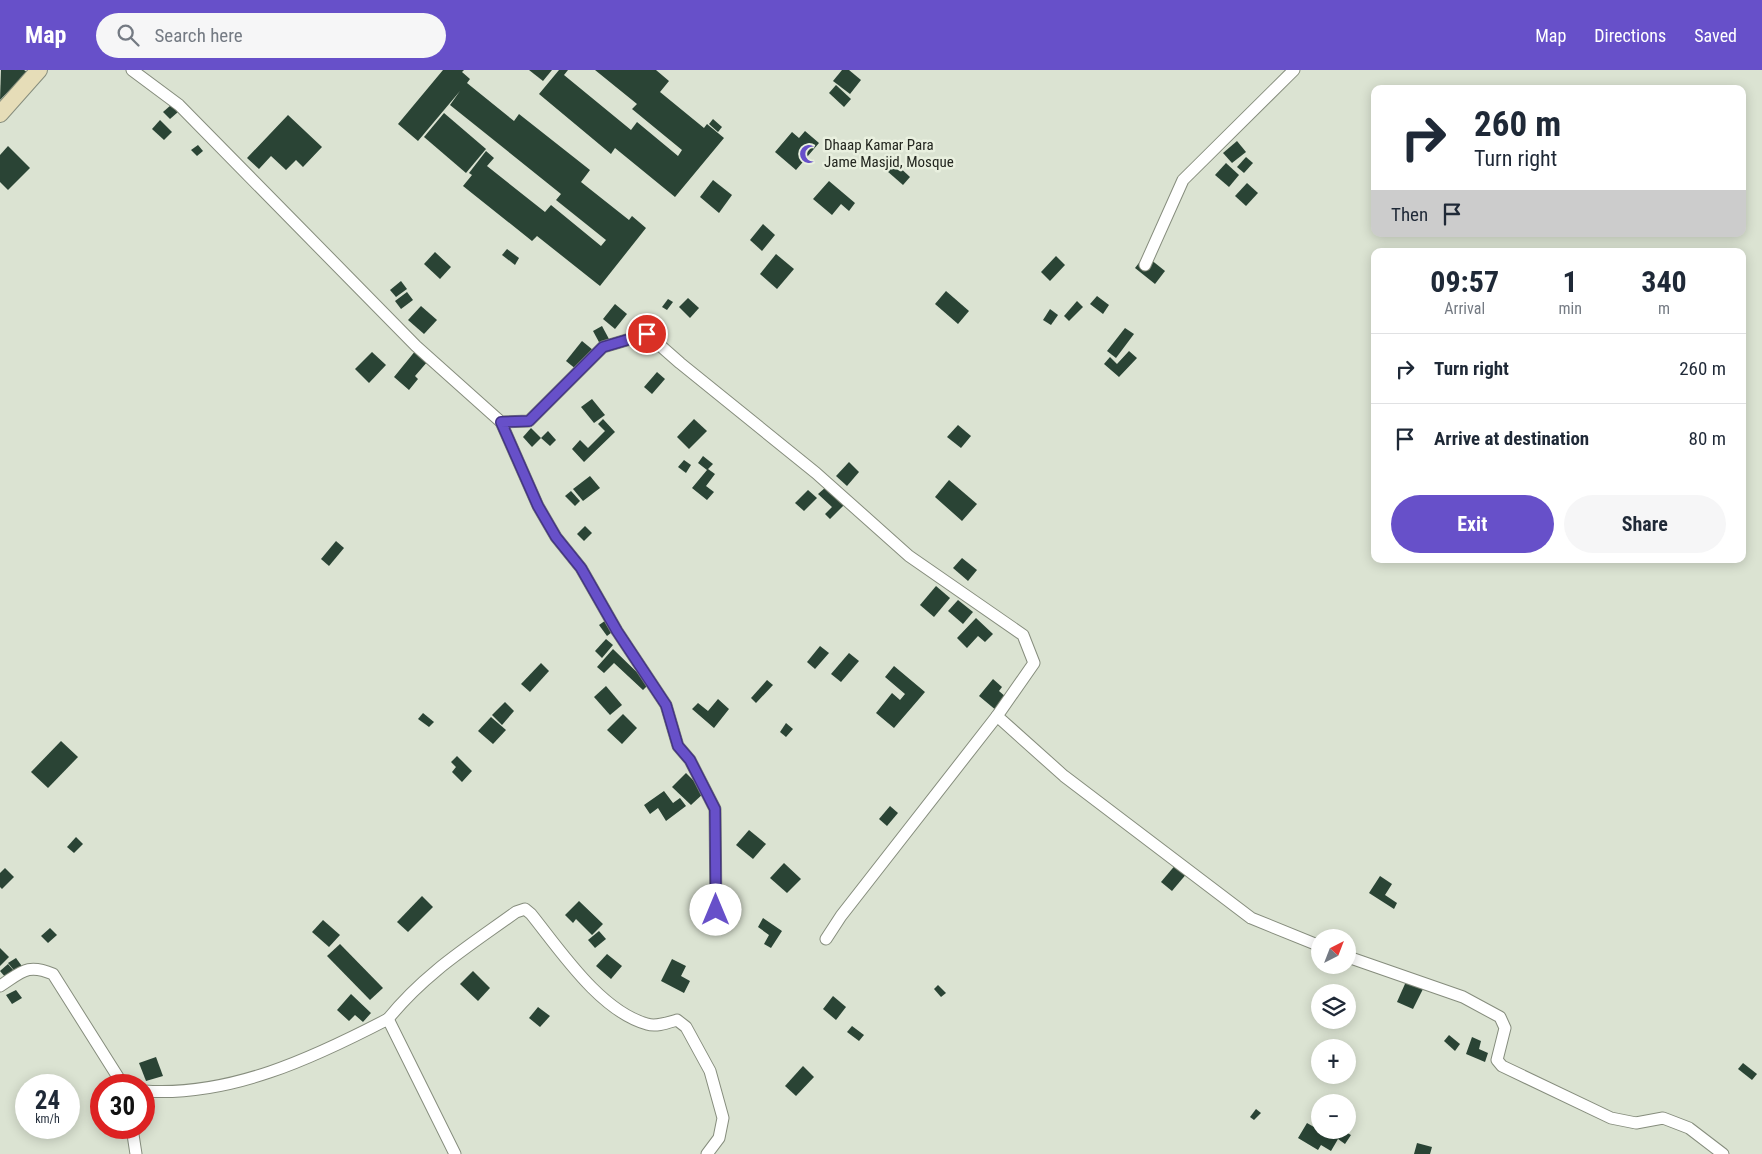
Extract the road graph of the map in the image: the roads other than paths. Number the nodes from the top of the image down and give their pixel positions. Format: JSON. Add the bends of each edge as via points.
{"nodes":[{"id":1,"x":39,"y":70,"type":"edge"},
{"id":2,"x":132,"y":70,"type":"edge"},
{"id":3,"x":1294,"y":70,"type":"edge"},
{"id":4,"x":0,"y":114,"type":"edge"},
{"id":5,"x":1145,"y":265,"type":"dead end"},
{"id":6,"x":501,"y":422,"type":"junction"},
{"id":7,"x":998,"y":716,"type":"junction"},
{"id":8,"x":716,"y":910,"type":"dead end"},
{"id":9,"x":826,"y":939,"type":"dead end"},
{"id":10,"x":1311,"y":942,"type":"edge"},
{"id":11,"x":1356,"y":960,"type":"edge"},
{"id":12,"x":0,"y":986,"type":"edge"},
{"id":13,"x":388,"y":1019,"type":"junction"},
{"id":14,"x":116,"y":1074,"type":"edge"},
{"id":15,"x":155,"y":1092,"type":"edge"},
{"id":16,"x":134,"y":1139,"type":"edge"},
{"id":17,"x":136,"y":1154,"type":"edge"},
{"id":18,"x":455,"y":1154,"type":"edge"},
{"id":19,"x":707,"y":1154,"type":"edge"},
{"id":20,"x":1722,"y":1154,"type":"edge"}],
"edges":[{"from":1,"to":4,"type":"main road"},
{"from":2,"to":6,"type":"street","via":[[179,105],[416,346]]},
{"from":3,"to":5,"type":"street","via":[[1184,180]]},
{"from":6,"to":7,"type":"street","via":[[529,421],[603,347],[647,334],[816,473],[909,556],[1023,635],[1034,663]]},
{"from":6,"to":8,"type":"street","via":[[538,506],[556,537],[581,568],[617,631],[666,705],[678,746],[690,760],[715,809]]},
{"from":7,"to":9,"type":"street"},
{"from":7,"to":10,"type":"street","via":[[1064,776],[1251,918]]},
{"from":11,"to":20,"type":"street","via":[[1463,997],[1500,1017],[1504,1028],[1497,1060],[1502,1066],[1611,1118],[1636,1123],[1664,1118],[1689,1128]]},
{"from":12,"to":14,"type":"street","via":[[25,970],[38,968],[53,974]]},
{"from":13,"to":15,"type":"street","via":[[299,1062],[233,1083]]},
{"from":13,"to":18,"type":"street"},
{"from":13,"to":19,"type":"street","via":[[429,975],[516,912],[525,909],[583,978],[627,1016],[648,1025],[663,1025],[677,1020],[686,1027],[710,1071],[723,1118],[719,1138]]},
{"from":16,"to":17,"type":"street"}]}
